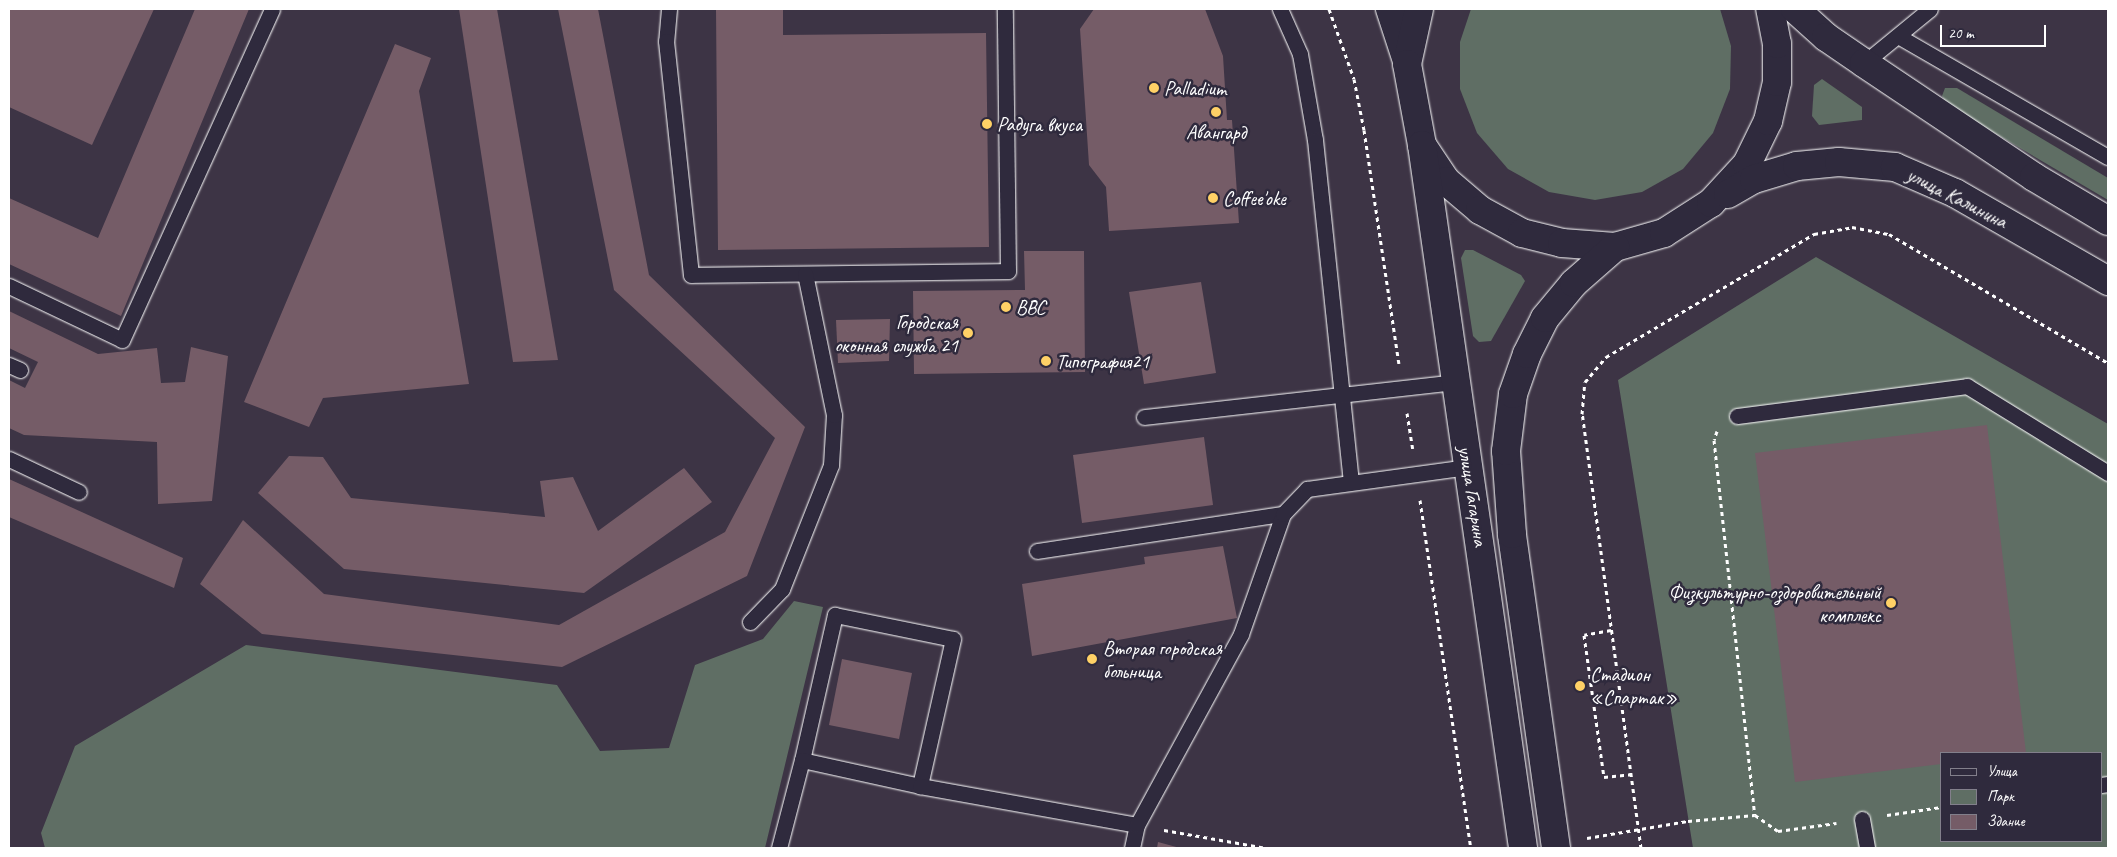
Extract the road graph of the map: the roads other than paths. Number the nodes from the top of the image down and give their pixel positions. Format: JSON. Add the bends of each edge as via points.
{"nodes":[{"id":1,"x":272,"y":9,"type":"edge"},
{"id":2,"x":669,"y":9,"type":"edge"},
{"id":3,"x":1005,"y":9,"type":"edge"},
{"id":4,"x":1280,"y":9,"type":"edge"},
{"id":5,"x":1390,"y":9,"type":"edge"},
{"id":6,"x":1419,"y":9,"type":"edge"},
{"id":7,"x":1770,"y":9,"type":"edge"},
{"id":8,"x":1794,"y":9,"type":"edge"},
{"id":9,"x":1930,"y":9,"type":"edge"},
{"id":10,"x":1898,"y":36,"type":"junction"},
{"id":11,"x":1408,"y":64,"type":"junction"},
{"id":12,"x":1864,"y":64,"type":"junction"},
{"id":13,"x":1422,"y":145,"type":"junction"},
{"id":14,"x":2108,"y":157,"type":"edge"},
{"id":15,"x":1711,"y":204,"type":"junction"},
{"id":16,"x":2108,"y":221,"type":"edge"},
{"id":17,"x":1615,"y":247,"type":"junction"},
{"id":18,"x":805,"y":274,"type":"junction"},
{"id":19,"x":2108,"y":281,"type":"edge"},
{"id":20,"x":9,"y":286,"type":"edge"},
{"id":21,"x":1456,"y":382,"type":"junction"},
{"id":22,"x":1342,"y":395,"type":"junction"},
{"id":23,"x":1736,"y":416,"type":"road end"},
{"id":24,"x":1144,"y":417,"type":"dead end"},
{"id":25,"x":9,"y":459,"type":"edge"},
{"id":26,"x":1468,"y":467,"type":"junction"},
{"id":27,"x":2108,"y":473,"type":"edge"},
{"id":28,"x":1351,"y":480,"type":"junction"},
{"id":29,"x":79,"y":492,"type":"dead end"},
{"id":30,"x":1283,"y":514,"type":"junction"},
{"id":31,"x":1037,"y":552,"type":"dead end"},
{"id":32,"x":750,"y":622,"type":"dead end"},
{"id":33,"x":802,"y":760,"type":"junction"},
{"id":34,"x":920,"y":786,"type":"junction"},
{"id":35,"x":1862,"y":819,"type":"road end"},
{"id":36,"x":1138,"y":825,"type":"junction"},
{"id":37,"x":779,"y":848,"type":"edge"},
{"id":38,"x":1132,"y":848,"type":"edge"},
{"id":39,"x":1523,"y":848,"type":"edge"},
{"id":40,"x":1556,"y":848,"type":"edge"},
{"id":41,"x":1867,"y":848,"type":"edge"}],
"edges":[{"from":1,"to":20,"type":"lane","via":[[122,340]]},
{"from":2,"to":18,"type":"lane","via":[[666,41],[691,275]]},
{"from":3,"to":18,"type":"lane","via":[[1008,271]]},
{"from":4,"to":22,"type":"lane","via":[[1300,54],[1315,140]]},
{"from":5,"to":11,"type":"main road"},
{"from":6,"to":11,"type":"main road"},
{"from":7,"to":15,"type":"main road","via":[[1777,44],[1777,82],[1768,121],[1747,164]]},
{"from":8,"to":12,"type":"main road","via":[[1826,38]]},
{"from":9,"to":10,"type":"lane"},
{"from":10,"to":12,"type":"lane"},
{"from":10,"to":14,"type":"lane"},
{"from":11,"to":13,"type":"main road","name":"улица Гагарина"},
{"from":12,"to":16,"type":"main road","via":[[2034,177]]},
{"from":13,"to":17,"type":"main road","via":[[1446,182],[1480,210],[1522,233],[1562,243]]},
{"from":13,"to":21,"type":"main road","name":"улица Гагарина"},
{"from":15,"to":17,"type":"main road","via":[[1664,233]]},
{"from":15,"to":19,"type":"main road","name":"улица Калинина","via":[[1754,179],[1797,166],[1839,162],[1896,167],[1955,193]]},
{"from":17,"to":40,"type":"main road","name":"улица Гагарина","via":[[1574,283],[1545,318],[1527,354],[1513,394],[1506,451],[1512,534]]},
{"from":18,"to":32,"type":"lane","via":[[834,415],[831,465],[782,588]]},
{"from":21,"to":22,"type":"lane"},
{"from":21,"to":26,"type":"main road","name":"улица Гагарина"},
{"from":22,"to":24,"type":"lane"},
{"from":22,"to":28,"type":"lane"},
{"from":23,"to":27,"type":"lane","via":[[1967,386]]},
{"from":25,"to":29,"type":"lane"},
{"from":26,"to":28,"type":"lane"},
{"from":26,"to":39,"type":"main road","name":"улица Гагарина"},
{"from":28,"to":30,"type":"lane","via":[[1307,489]]},
{"from":30,"to":31,"type":"lane"},
{"from":30,"to":36,"type":"lane","via":[[1241,634]]},
{"from":33,"to":34,"type":"lane"},
{"from":33,"to":34,"type":"lane","via":[[835,615],[953,639]]},
{"from":33,"to":37,"type":"lane"},
{"from":34,"to":36,"type":"lane"},
{"from":35,"to":41,"type":"lane"},
{"from":36,"to":38,"type":"lane"}]}
